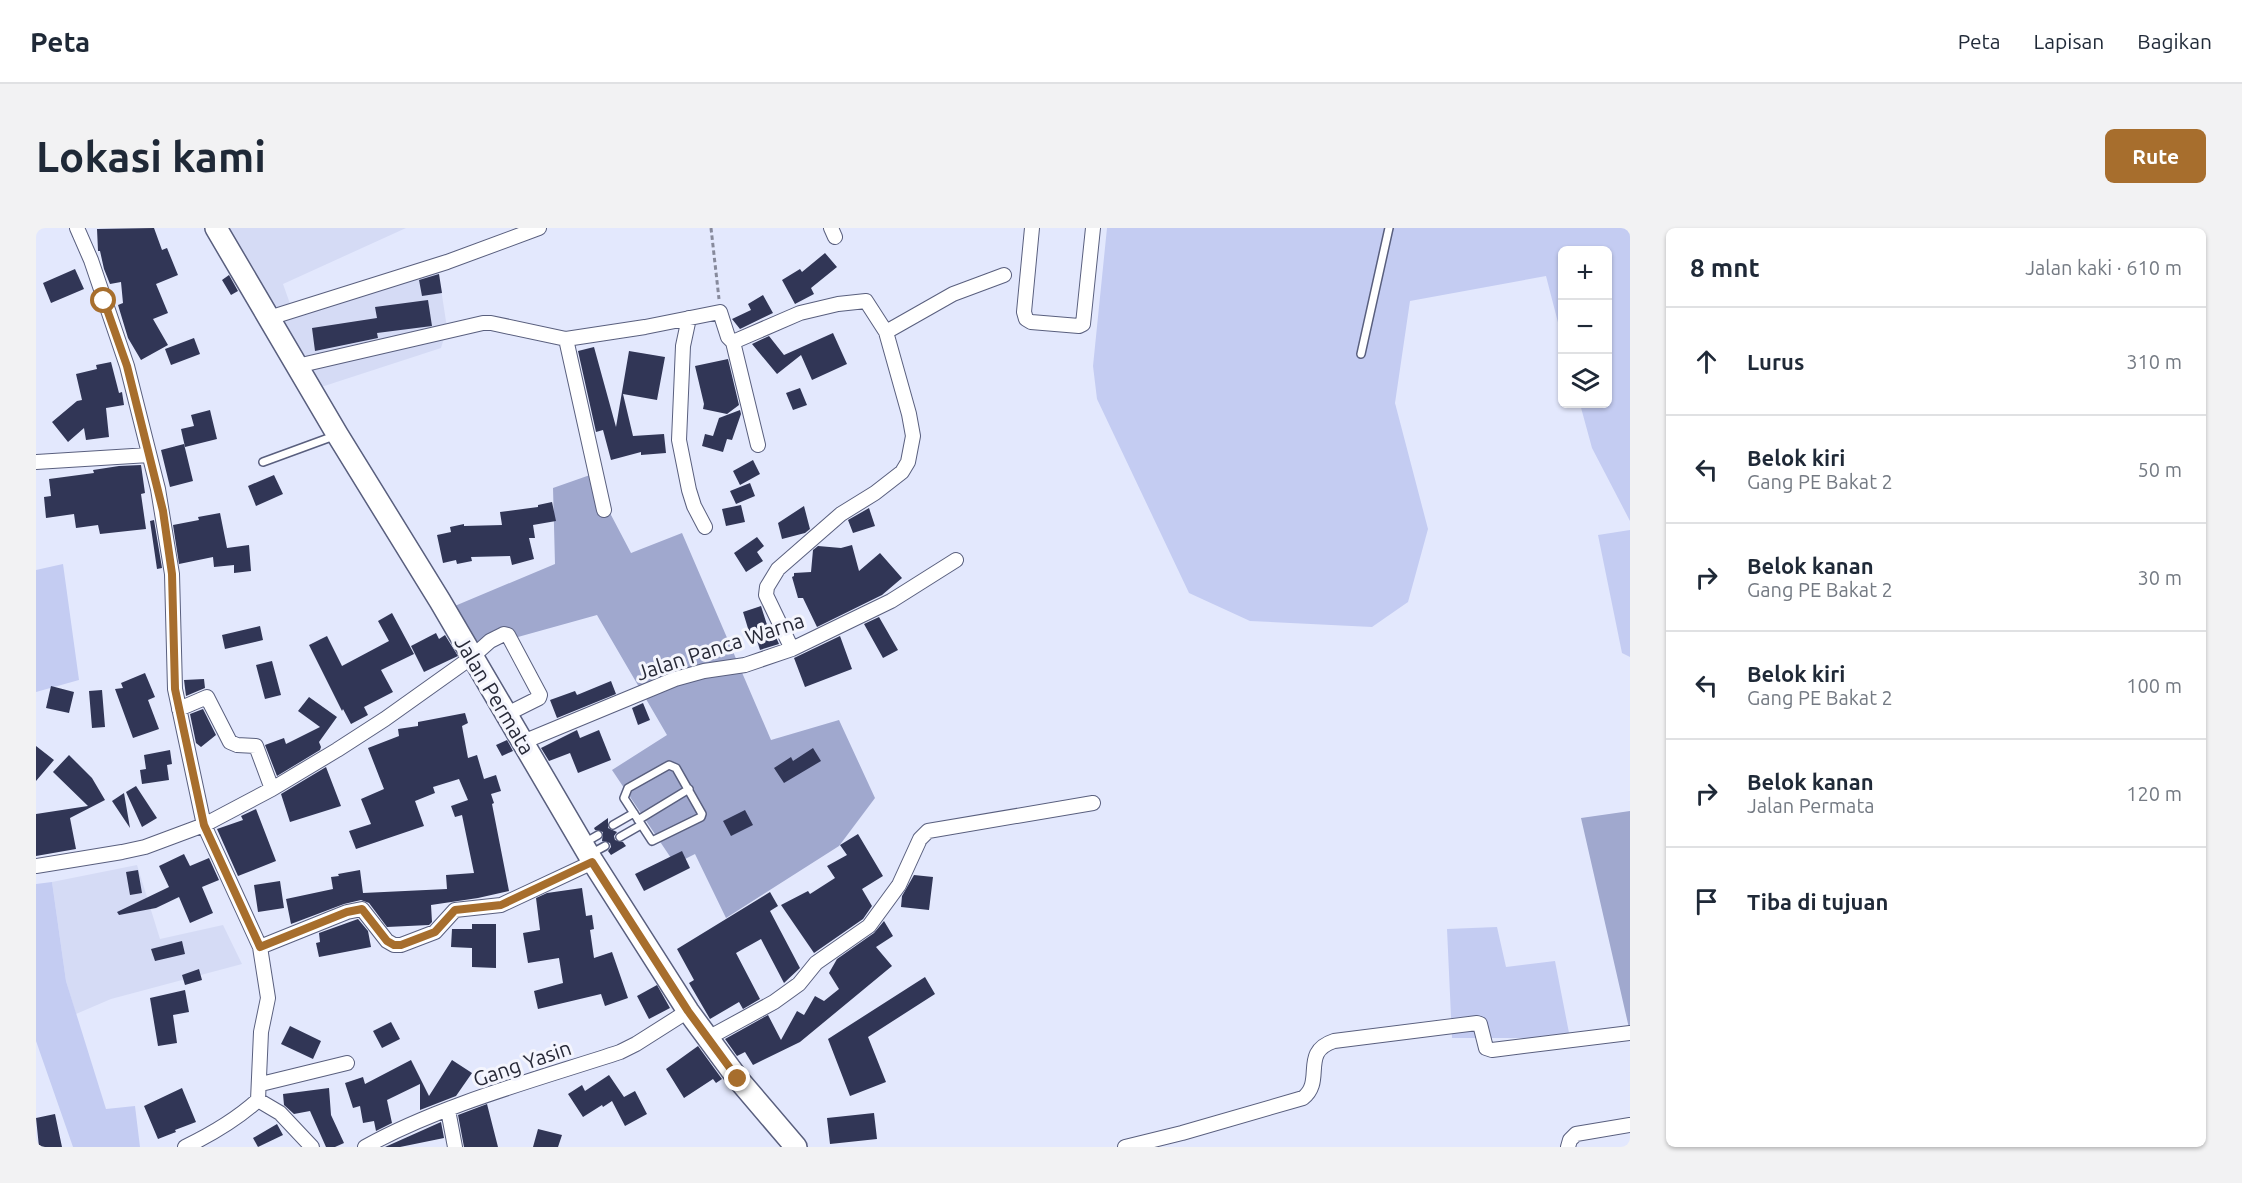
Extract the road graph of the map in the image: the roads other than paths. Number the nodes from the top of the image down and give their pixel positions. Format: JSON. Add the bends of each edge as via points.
{"nodes":[{"id":1,"x":77,"y":228,"type":"edge"},
{"id":2,"x":216,"y":228,"type":"edge"},
{"id":3,"x":538,"y":228,"type":"edge"},
{"id":4,"x":1032,"y":228,"type":"edge"},
{"id":5,"x":1093,"y":228,"type":"edge"},
{"id":6,"x":1389,"y":228,"type":"edge"},
{"id":7,"x":1004,"y":275,"type":"dead end"},
{"id":8,"x":269,"y":318,"type":"junction"},
{"id":9,"x":689,"y":318,"type":"junction"},
{"id":10,"x":886,"y":332,"type":"junction"},
{"id":11,"x":566,"y":339,"type":"junction"},
{"id":12,"x":733,"y":342,"type":"junction"},
{"id":13,"x":1361,"y":354,"type":"dead end"},
{"id":14,"x":297,"y":366,"type":"junction"},
{"id":15,"x":337,"y":434,"type":"junction"},
{"id":16,"x":758,"y":445,"type":"dead end"},
{"id":17,"x":149,"y":455,"type":"junction"},
{"id":18,"x":36,"y":462,"type":"edge"},
{"id":19,"x":263,"y":462,"type":"dead end"},
{"id":20,"x":603,"y":510,"type":"dead end"},
{"id":21,"x":705,"y":527,"type":"dead end"},
{"id":22,"x":956,"y":560,"type":"dead end"},
{"id":23,"x":792,"y":649,"type":"junction"},
{"id":24,"x":472,"y":657,"type":"junction"},
{"id":25,"x":178,"y":709,"type":"junction"},
{"id":26,"x":507,"y":714,"type":"junction"},
{"id":27,"x":523,"y":742,"type":"junction"},
{"id":28,"x":272,"y":789,"type":"junction"},
{"id":29,"x":689,"y":789,"type":"junction"},
{"id":30,"x":1093,"y":803,"type":"dead end"},
{"id":31,"x":637,"y":820,"type":"junction"},
{"id":32,"x":204,"y":825,"type":"junction"},
{"id":33,"x":613,"y":825,"type":"dead end"},
{"id":34,"x":620,"y":837,"type":"dead end"},
{"id":35,"x":593,"y":848,"type":"junction"},
{"id":36,"x":36,"y":866,"type":"edge"},
{"id":37,"x":260,"y":947,"type":"junction"},
{"id":38,"x":688,"y":1011,"type":"junction"},
{"id":39,"x":1630,"y":1033,"type":"edge"},
{"id":40,"x":708,"y":1038,"type":"junction"},
{"id":41,"x":347,"y":1063,"type":"dead end"},
{"id":42,"x":261,"y":1084,"type":"junction"},
{"id":43,"x":258,"y":1100,"type":"junction"},
{"id":44,"x":448,"y":1110,"type":"junction"},
{"id":45,"x":1630,"y":1125,"type":"edge"},
{"id":46,"x":185,"y":1147,"type":"edge"},
{"id":47,"x":312,"y":1147,"type":"edge"},
{"id":48,"x":365,"y":1147,"type":"edge"},
{"id":49,"x":455,"y":1147,"type":"edge"},
{"id":50,"x":796,"y":1147,"type":"edge"},
{"id":51,"x":1125,"y":1147,"type":"edge"},
{"id":52,"x":1568,"y":1147,"type":"edge"}],
"edges":[{"from":1,"to":17,"type":"street","via":[[127,366]]},
{"from":2,"to":8,"type":"main road","name":"Jalan Permata"},
{"from":3,"to":8,"type":"street","via":[[447,262]]},
{"from":4,"to":5,"type":"street","via":[[1026,319],[1079,326],[1083,324]]},
{"from":6,"to":13,"type":"lane"},
{"from":7,"to":10,"type":"street","via":[[953,294]]},
{"from":8,"to":14,"type":"main road","name":"Jalan Permata"},
{"from":9,"to":11,"type":"street"},
{"from":9,"to":12,"type":"street","via":[[720,312]]},
{"from":9,"to":21,"type":"street","via":[[683,346],[679,441],[689,490]]},
{"from":10,"to":12,"type":"street","via":[[866,301],[800,313]]},
{"from":10,"to":23,"type":"street","via":[[913,436],[908,462],[902,472],[841,514],[778,569],[766,595]]},
{"from":11,"to":14,"type":"street","via":[[491,323],[474,324]]},
{"from":11,"to":20,"type":"street"},
{"from":12,"to":16,"type":"street"},
{"from":14,"to":15,"type":"main road","name":"Jalan Permata"},
{"from":15,"to":19,"type":"lane"},
{"from":15,"to":24,"type":"main road","name":"Jalan Permata"},
{"from":17,"to":18,"type":"street"},
{"from":17,"to":25,"type":"street","via":[[170,562]]},
{"from":22,"to":23,"type":"street","name":"Jalan Panca Warna","via":[[891,601]]},
{"from":23,"to":27,"type":"street","name":"Jalan Panca Warna","via":[[675,679]]},
{"from":24,"to":26,"type":"main road","name":"Jalan Permata"},
{"from":24,"to":26,"type":"street","via":[[490,641],[508,635],[540,695]]},
{"from":24,"to":28,"type":"street","via":[[375,725]]},
{"from":25,"to":28,"type":"street","via":[[207,696],[230,742],[256,746]]},
{"from":25,"to":32,"type":"street"},
{"from":26,"to":27,"type":"main road","name":"Jalan Permata"},
{"from":27,"to":35,"type":"main road","name":"Jalan Permata"},
{"from":28,"to":32,"type":"street"},
{"from":29,"to":31,"type":"lane"},
{"from":29,"to":31,"type":"lane","via":[[702,812],[700,817],[652,841]]},
{"from":29,"to":31,"type":"lane","via":[[676,768],[669,765],[628,788],[624,798]]},
{"from":30,"to":40,"type":"street","via":[[928,831],[920,839],[899,885],[869,926],[816,963],[799,984],[774,1002]]},
{"from":31,"to":33,"type":"lane"},
{"from":31,"to":34,"type":"lane"},
{"from":32,"to":36,"type":"street","via":[[145,847]]},
{"from":32,"to":37,"type":"street"},
{"from":35,"to":37,"type":"street","via":[[501,905],[455,910],[435,932],[401,945],[387,941],[362,909]]},
{"from":35,"to":38,"type":"main road","name":"Jalan Permata"},
{"from":37,"to":42,"type":"street","via":[[268,998],[261,1032]]},
{"from":38,"to":40,"type":"main road","name":"Jalan Permata"},
{"from":38,"to":44,"type":"street","name":"Gang Yasin","via":[[620,1052]]},
{"from":39,"to":51,"type":"street","via":[[1492,1050],[1486,1048],[1477,1023],[1334,1041],[1315,1054],[1312,1086],[1303,1098]]},
{"from":40,"to":50,"type":"main road","name":"Jalan Permata"},
{"from":41,"to":42,"type":"street"},
{"from":42,"to":43,"type":"street"},
{"from":43,"to":46,"type":"street","via":[[242,1115]]},
{"from":43,"to":47,"type":"street","via":[[280,1113]]},
{"from":44,"to":48,"type":"street","name":"Gang Yasin"},
{"from":44,"to":49,"type":"street"},
{"from":45,"to":52,"type":"street","via":[[1576,1134]]}]}
